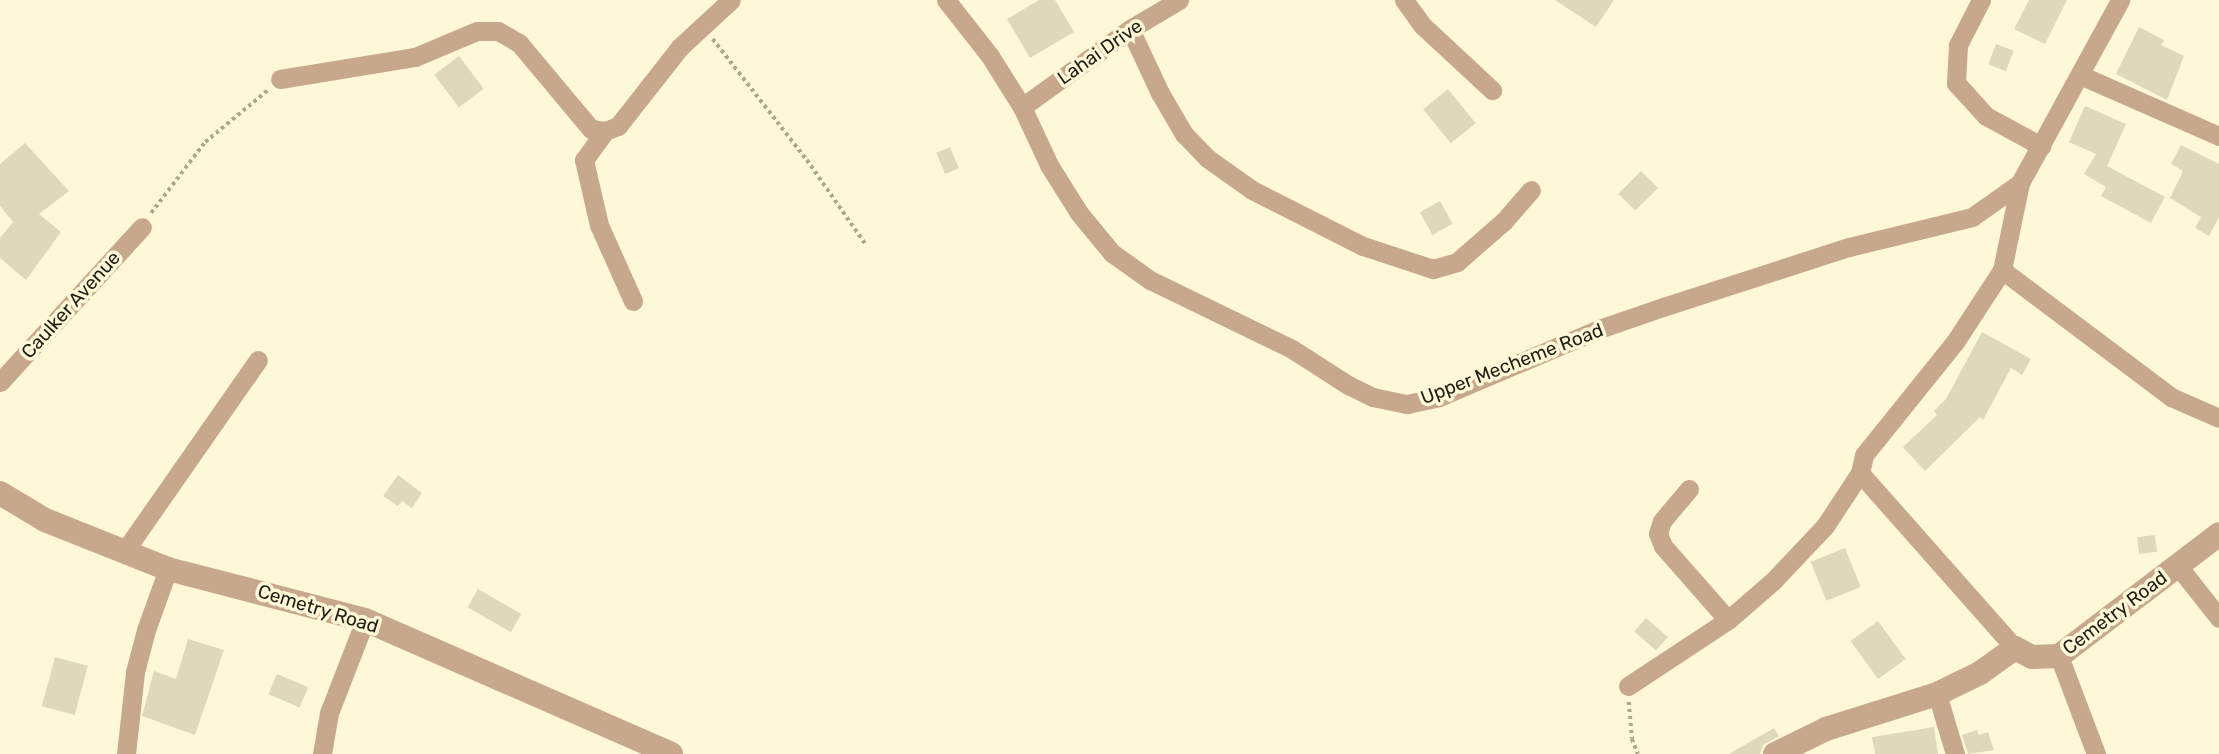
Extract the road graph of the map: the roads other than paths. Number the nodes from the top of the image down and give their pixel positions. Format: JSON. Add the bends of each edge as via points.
{"nodes":[{"id":1,"x":731,"y":0,"type":"edge"},
{"id":2,"x":946,"y":0,"type":"edge"},
{"id":3,"x":1179,"y":0,"type":"edge"},
{"id":4,"x":1404,"y":0,"type":"edge"},
{"id":5,"x":1981,"y":0,"type":"edge"},
{"id":6,"x":2120,"y":0,"type":"edge"},
{"id":7,"x":1130,"y":29,"type":"junction"},
{"id":8,"x":2080,"y":75,"type":"junction"},
{"id":9,"x":280,"y":79,"type":"road end"},
{"id":10,"x":1492,"y":90,"type":"dead end"},
{"id":11,"x":1022,"y":107,"type":"junction"},
{"id":12,"x":605,"y":131,"type":"junction"},
{"id":13,"x":2219,"y":136,"type":"edge"},
{"id":14,"x":2041,"y":145,"type":"junction"},
{"id":15,"x":2020,"y":183,"type":"junction"},
{"id":16,"x":1531,"y":190,"type":"dead end"},
{"id":17,"x":142,"y":227,"type":"road end"},
{"id":18,"x":2002,"y":270,"type":"junction"},
{"id":19,"x":633,"y":301,"type":"dead end"},
{"id":20,"x":258,"y":360,"type":"dead end"},
{"id":21,"x":0,"y":382,"type":"edge"},
{"id":22,"x":2219,"y":418,"type":"edge"},
{"id":23,"x":1860,"y":473,"type":"junction"},
{"id":24,"x":1689,"y":489,"type":"dead end"},
{"id":25,"x":0,"y":493,"type":"edge"},
{"id":26,"x":2219,"y":534,"type":"edge"},
{"id":27,"x":124,"y":552,"type":"junction"},
{"id":28,"x":2178,"y":566,"type":"junction"},
{"id":29,"x":168,"y":569,"type":"junction"},
{"id":30,"x":2219,"y":618,"type":"edge"},
{"id":31,"x":365,"y":620,"type":"junction"},
{"id":32,"x":1728,"y":620,"type":"junction"},
{"id":33,"x":2015,"y":648,"type":"junction"},
{"id":34,"x":2059,"y":656,"type":"junction"},
{"id":35,"x":1628,"y":686,"type":"road end"},
{"id":36,"x":1937,"y":694,"type":"junction"},
{"id":37,"x":126,"y":754,"type":"edge"},
{"id":38,"x":322,"y":754,"type":"edge"},
{"id":39,"x":671,"y":754,"type":"edge"},
{"id":40,"x":1775,"y":754,"type":"edge"},
{"id":41,"x":1955,"y":754,"type":"edge"},
{"id":42,"x":2096,"y":754,"type":"edge"}],
"edges":[{"from":1,"to":12,"type":"street","via":[[680,47],[618,126]]},
{"from":2,"to":11,"type":"street","name":"Upper Mecheme Road"},
{"from":3,"to":7,"type":"street","name":"Lahai Drive"},
{"from":4,"to":10,"type":"street","via":[[1422,24]]},
{"from":5,"to":14,"type":"street","via":[[1958,45],[1956,83],[1986,116]]},
{"from":6,"to":8,"type":"street","name":"Upper Mecheme Road"},
{"from":7,"to":11,"type":"street","name":"Lahai Drive"},
{"from":7,"to":16,"type":"street","via":[[1184,134],[1208,158],[1252,190],[1363,246],[1433,269],[1457,262]]},
{"from":8,"to":13,"type":"street"},
{"from":8,"to":14,"type":"street","name":"Upper Mecheme Road"},
{"from":9,"to":12,"type":"street","via":[[415,57],[477,31],[498,31],[519,43],[591,129]]},
{"from":11,"to":15,"type":"street","name":"Upper Mecheme Road","via":[[1079,213],[1112,253],[1150,280],[1292,349],[1348,385],[1373,397],[1408,404],[1439,397],[1650,312],[1849,247],[1972,217]]},
{"from":12,"to":19,"type":"street","via":[[584,160],[599,225]]},
{"from":14,"to":15,"type":"street","name":"Upper Mecheme Road"},
{"from":15,"to":18,"type":"street"},
{"from":17,"to":21,"type":"street","name":"Caulker Avenue"},
{"from":18,"to":22,"type":"street","via":[[2171,397]]},
{"from":18,"to":23,"type":"street","via":[[1955,342],[1864,455]]},
{"from":20,"to":27,"type":"street"},
{"from":23,"to":32,"type":"street","via":[[1825,526],[1773,582]]},
{"from":23,"to":33,"type":"street"},
{"from":24,"to":32,"type":"street","via":[[1662,521],[1658,533],[1663,547]]},
{"from":25,"to":27,"type":"street","name":"Cemetry Road","via":[[45,520]]},
{"from":26,"to":28,"type":"street","name":"Cemetry Road"},
{"from":27,"to":29,"type":"street","name":"Cemetry Road"},
{"from":28,"to":30,"type":"street"},
{"from":28,"to":34,"type":"street","name":"Cemetry Road"},
{"from":29,"to":31,"type":"street","name":"Cemetry Road"},
{"from":29,"to":37,"type":"street","via":[[135,672]]},
{"from":31,"to":38,"type":"street","via":[[329,713]]},
{"from":31,"to":39,"type":"street","name":"Cemetry Road"},
{"from":32,"to":35,"type":"street"},
{"from":33,"to":34,"type":"street","name":"Cemetry Road","via":[[2032,657]]},
{"from":33,"to":36,"type":"street","via":[[1980,673]]},
{"from":34,"to":42,"type":"street"},
{"from":36,"to":40,"type":"street","via":[[1826,729]]},
{"from":36,"to":41,"type":"street"}]}
